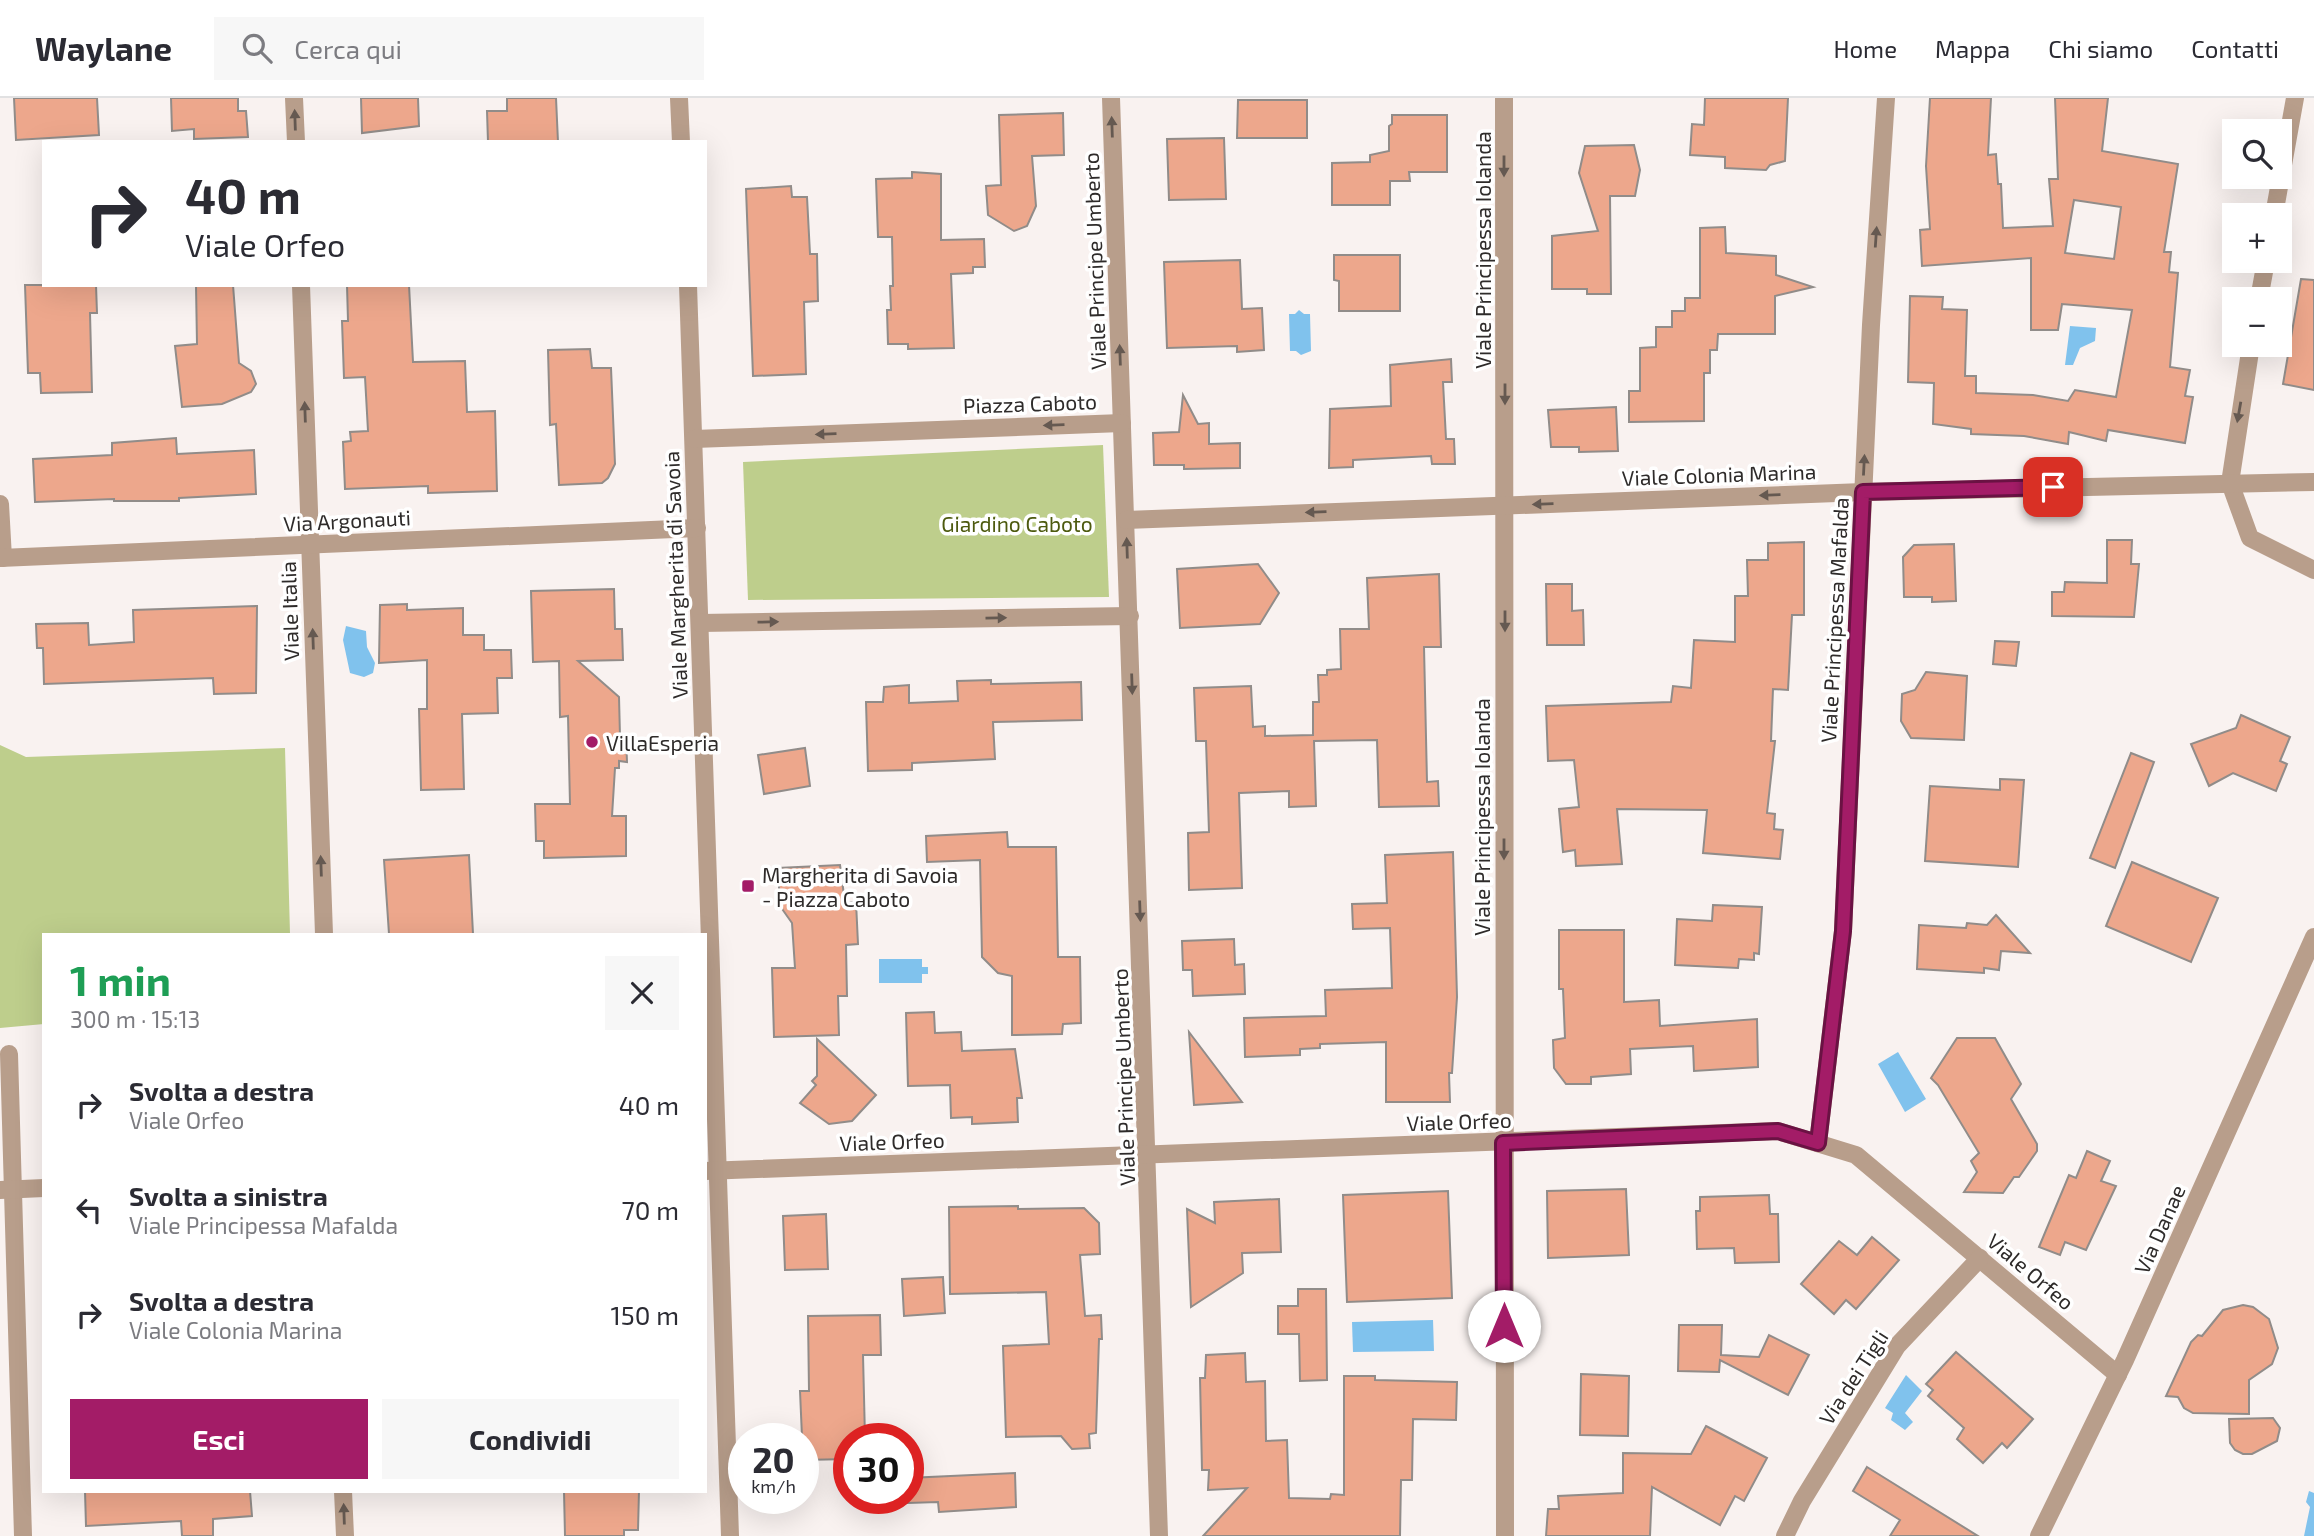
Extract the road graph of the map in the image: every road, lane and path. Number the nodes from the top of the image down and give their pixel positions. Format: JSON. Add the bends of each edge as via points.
{"nodes":[{"id":1,"x":294,"y":98,"type":"edge"},
{"id":2,"x":679,"y":98,"type":"edge"},
{"id":3,"x":1111,"y":98,"type":"edge"},
{"id":4,"x":1504,"y":98,"type":"edge"},
{"id":5,"x":1886,"y":98,"type":"edge"},
{"id":6,"x":2295,"y":98,"type":"edge"},
{"id":7,"x":296,"y":140,"type":"edge"},
{"id":8,"x":681,"y":140,"type":"edge"},
{"id":9,"x":2276,"y":203,"type":"edge"},
{"id":10,"x":301,"y":287,"type":"edge"},
{"id":11,"x":688,"y":287,"type":"edge"},
{"id":12,"x":2249,"y":357,"type":"edge"},
{"id":13,"x":1122,"y":423,"type":"junction"},
{"id":14,"x":694,"y":439,"type":"junction"},
{"id":15,"x":2314,"y":482,"type":"edge"},
{"id":16,"x":2230,"y":483,"type":"junction"},
{"id":17,"x":1863,"y":492,"type":"junction"},
{"id":18,"x":0,"y":504,"type":"edge"},
{"id":19,"x":1506,"y":505,"type":"junction"},
{"id":20,"x":1126,"y":520,"type":"junction"},
{"id":21,"x":697,"y":527,"type":"junction"},
{"id":22,"x":310,"y":544,"type":"junction"},
{"id":23,"x":1,"y":558,"type":"edge"},
{"id":24,"x":2314,"y":570,"type":"edge"},
{"id":25,"x":1130,"y":616,"type":"junction"},
{"id":26,"x":700,"y":623,"type":"junction"},
{"id":27,"x":324,"y":933,"type":"edge"},
{"id":28,"x":707,"y":933,"type":"edge"},
{"id":29,"x":2314,"y":937,"type":"edge"},
{"id":30,"x":707,"y":943,"type":"edge"},
{"id":31,"x":9,"y":1054,"type":"dead end"},
{"id":32,"x":1503,"y":1143,"type":"junction"},
{"id":33,"x":1818,"y":1143,"type":"junction"},
{"id":34,"x":1148,"y":1154,"type":"junction"},
{"id":35,"x":712,"y":1171,"type":"edge"},
{"id":36,"x":42,"y":1188,"type":"edge"},
{"id":37,"x":7,"y":1189,"type":"edge"},
{"id":38,"x":1980,"y":1258,"type":"junction"},
{"id":39,"x":2118,"y":1375,"type":"junction"},
{"id":40,"x":344,"y":1493,"type":"edge"},
{"id":41,"x":23,"y":1536,"type":"edge"},
{"id":42,"x":345,"y":1536,"type":"edge"},
{"id":43,"x":730,"y":1536,"type":"edge"},
{"id":44,"x":1158,"y":1536,"type":"edge"},
{"id":45,"x":1505,"y":1536,"type":"edge"},
{"id":46,"x":1785,"y":1536,"type":"edge"},
{"id":47,"x":2039,"y":1536,"type":"edge"}],
"edges":[{"from":7,"to":1,"type":"street","one_way":true},
{"from":2,"to":8,"type":"street"},
{"from":13,"to":3,"type":"street","name":"Viale Principe Umberto","one_way":true},
{"from":4,"to":19,"type":"street","name":"Viale Principessa Iolanda","one_way":true},
{"from":17,"to":5,"type":"street","name":"Viale Principessa Mafalda","one_way":true},
{"from":6,"to":9,"type":"street"},
{"from":22,"to":10,"type":"street","name":"Viale Italia","one_way":true},
{"from":11,"to":14,"type":"street","name":"Viale Margherita di Savoia"},
{"from":12,"to":16,"type":"street","one_way":true},
{"from":13,"to":14,"type":"street","name":"Piazza Caboto","one_way":true},
{"from":13,"to":20,"type":"street","name":"Piazza Caboto"},
{"from":14,"to":21,"type":"street","name":"Viale Margherita di Savoia"},
{"from":15,"to":16,"type":"street","name":"Viale Colonia Marina"},
{"from":16,"to":17,"type":"street","name":"Viale Colonia Marina"},
{"from":16,"to":24,"type":"street","via":[[2250,538]]},
{"from":17,"to":19,"type":"street","name":"Viale Colonia Marina","one_way":true},
{"from":17,"to":33,"type":"street","name":"Viale Principessa Mafalda","via":[[1843,931]]},
{"from":18,"to":23,"type":"street"},
{"from":19,"to":20,"type":"street","name":"Viale Colonia Marina","one_way":true},
{"from":19,"to":32,"type":"street","name":"Viale Principessa Iolanda","one_way":true},
{"from":25,"to":20,"type":"street","name":"Piazza Caboto","one_way":true},
{"from":21,"to":22,"type":"street","name":"Via Argonauti"},
{"from":21,"to":26,"type":"street","name":"Viale Margherita di Savoia"},
{"from":22,"to":23,"type":"street","name":"Via Argonauti"},
{"from":27,"to":22,"type":"street","name":"Viale Italia","one_way":true},
{"from":26,"to":25,"type":"street","one_way":true},
{"from":25,"to":34,"type":"street","name":"Viale Principe Umberto","one_way":true},
{"from":26,"to":28,"type":"street","name":"Viale Margherita di Savoia"},
{"from":29,"to":39,"type":"street","name":"Via Danae"},
{"from":30,"to":35,"type":"street","name":"Viale Margherita di Savoia"},
{"from":31,"to":37,"type":"street"},
{"from":32,"to":33,"type":"street","name":"Viale Orfeo","via":[[1778,1131]]},
{"from":32,"to":34,"type":"street","name":"Viale Orfeo"},
{"from":32,"to":45,"type":"street","name":"Viale Principessa Iolanda"},
{"from":33,"to":38,"type":"street","name":"Viale Orfeo","via":[[1856,1155]]},
{"from":34,"to":35,"type":"street","name":"Viale Orfeo"},
{"from":34,"to":44,"type":"street","name":"Viale Principe Umberto"},
{"from":35,"to":43,"type":"street","name":"Viale Margherita di Savoia"},
{"from":36,"to":37,"type":"street"},
{"from":37,"to":41,"type":"street"},
{"from":38,"to":39,"type":"street","name":"Viale Orfeo"},
{"from":38,"to":46,"type":"street","name":"Via dei Tigli","via":[[1897,1346]]},
{"from":39,"to":47,"type":"street","name":"Via Danae"},
{"from":42,"to":40,"type":"street","one_way":true}]}
